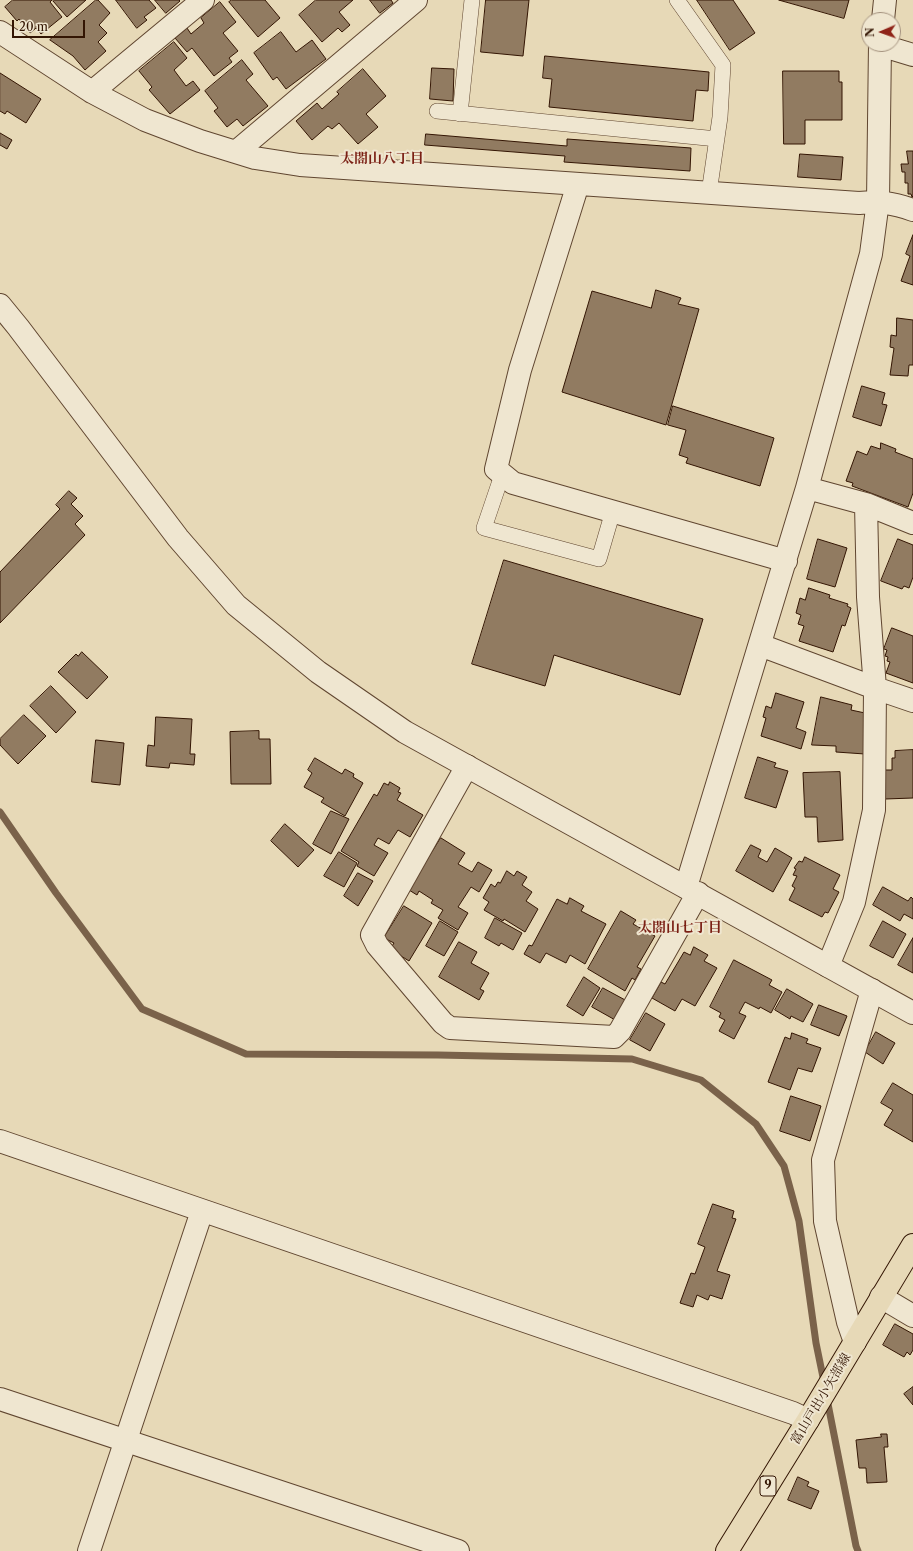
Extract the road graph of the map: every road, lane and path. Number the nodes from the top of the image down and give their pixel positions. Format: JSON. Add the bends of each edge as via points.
{"nodes":[{"id":1,"x":203,"y":0,"type":"edge"},
{"id":2,"x":416,"y":0,"type":"edge"},
{"id":3,"x":472,"y":0,"type":"edge"},
{"id":4,"x":677,"y":0,"type":"edge"},
{"id":5,"x":885,"y":0,"type":"edge"},
{"id":6,"x":884,"y":12,"type":"edge"},
{"id":7,"x":0,"y":32,"type":"edge"},
{"id":8,"x":901,"y":51,"type":"edge"},
{"id":9,"x":880,"y":52,"type":"edge"},
{"id":10,"x":913,"y":55,"type":"edge"},
{"id":11,"x":92,"y":92,"type":"junction"},
{"id":12,"x":437,"y":111,"type":"dead end"},
{"id":13,"x":460,"y":114,"type":"junction"},
{"id":14,"x":717,"y":139,"type":"junction"},
{"id":15,"x":236,"y":152,"type":"junction"},
{"id":16,"x":578,"y":184,"type":"junction"},
{"id":17,"x":709,"y":193,"type":"junction"},
{"id":18,"x":878,"y":201,"type":"junction"},
{"id":19,"x":913,"y":210,"type":"edge"},
{"id":20,"x":0,"y":305,"type":"edge"},
{"id":21,"x":502,"y":475,"type":"junction"},
{"id":22,"x":807,"y":488,"type":"junction"},
{"id":23,"x":866,"y":504,"type":"junction"},
{"id":24,"x":613,"y":512,"type":"junction"},
{"id":25,"x":913,"y":523,"type":"edge"},
{"id":26,"x":786,"y":561,"type":"junction"},
{"id":27,"x":760,"y":645,"type":"junction"},
{"id":28,"x":875,"y":688,"type":"junction"},
{"id":29,"x":913,"y":701,"type":"edge"},
{"id":30,"x":467,"y":766,"type":"junction"},
{"id":31,"x":692,"y":890,"type":"junction"},
{"id":32,"x":828,"y":966,"type":"junction"},
{"id":33,"x":872,"y":990,"type":"junction"},
{"id":34,"x":913,"y":1013,"type":"edge"},
{"id":35,"x":0,"y":1141,"type":"edge"},
{"id":36,"x":202,"y":1210,"type":"junction"},
{"id":37,"x":913,"y":1245,"type":"edge"},
{"id":38,"x":881,"y":1297,"type":"junction"},
{"id":39,"x":913,"y":1316,"type":"edge"},
{"id":40,"x":852,"y":1348,"type":"junction"},
{"id":41,"x":0,"y":1399,"type":"edge"},
{"id":42,"x":811,"y":1415,"type":"junction"},
{"id":43,"x":125,"y":1440,"type":"junction"},
{"id":44,"x":89,"y":1551,"type":"edge"},
{"id":45,"x":458,"y":1551,"type":"edge"},
{"id":46,"x":728,"y":1551,"type":"edge"}],
"edges":[{"from":1,"to":11,"type":"street"},
{"from":2,"to":15,"type":"street"},
{"from":3,"to":13,"type":"lane"},
{"from":4,"to":14,"type":"lane","via":[[723,65]]},
{"from":5,"to":6,"type":"street"},
{"from":7,"to":11,"type":"street"},
{"from":8,"to":10,"type":"street"},
{"from":9,"to":18,"type":"street"},
{"from":11,"to":15,"type":"street","via":[[145,120]]},
{"from":12,"to":13,"type":"lane"},
{"from":13,"to":14,"type":"lane"},
{"from":14,"to":17,"type":"lane"},
{"from":15,"to":16,"type":"street","via":[[255,158],[300,165]]},
{"from":16,"to":17,"type":"street"},
{"from":16,"to":21,"type":"street","via":[[520,370],[496,469]]},
{"from":17,"to":18,"type":"street","via":[[859,203]]},
{"from":18,"to":19,"type":"street","via":[[895,203]]},
{"from":18,"to":22,"type":"street","via":[[871,254]]},
{"from":20,"to":30,"type":"street","via":[[178,538],[236,605],[318,672],[405,732]]},
{"from":21,"to":24,"type":"street","via":[[513,483]]},
{"from":21,"to":24,"type":"lane","via":[[484,528],[599,559]]},
{"from":22,"to":23,"type":"street"},
{"from":22,"to":26,"type":"street"},
{"from":23,"to":25,"type":"street"},
{"from":23,"to":28,"type":"street","via":[[868,597]]},
{"from":24,"to":26,"type":"street"},
{"from":26,"to":27,"type":"street"},
{"from":27,"to":28,"type":"street"},
{"from":27,"to":31,"type":"street"},
{"from":28,"to":29,"type":"street"},
{"from":28,"to":32,"type":"street","via":[[874,810],[854,902]]},
{"from":30,"to":31,"type":"street"},
{"from":30,"to":31,"type":"street","via":[[372,935],[376,945],[443,1024],[450,1028],[614,1036],[620,1031]]},
{"from":31,"to":32,"type":"street"},
{"from":32,"to":33,"type":"street"},
{"from":33,"to":34,"type":"street"},
{"from":33,"to":40,"type":"street","via":[[823,1160],[825,1221]]},
{"from":35,"to":36,"type":"street"},
{"from":36,"to":42,"type":"street","via":[[793,1412]]},
{"from":36,"to":43,"type":"street"},
{"from":37,"to":38,"type":"main road","name":"富山戸出小矢部線","number":"9"},
{"from":38,"to":39,"type":"street"},
{"from":38,"to":40,"type":"main road","name":"富山戸出小矢部線","number":"9"},
{"from":40,"to":42,"type":"main road","name":"富山戸出小矢部線","number":"9"},
{"from":41,"to":43,"type":"street"},
{"from":42,"to":46,"type":"main road","name":"富山戸出小矢部線","number":"9"},
{"from":43,"to":44,"type":"street"},
{"from":43,"to":45,"type":"street"}]}
